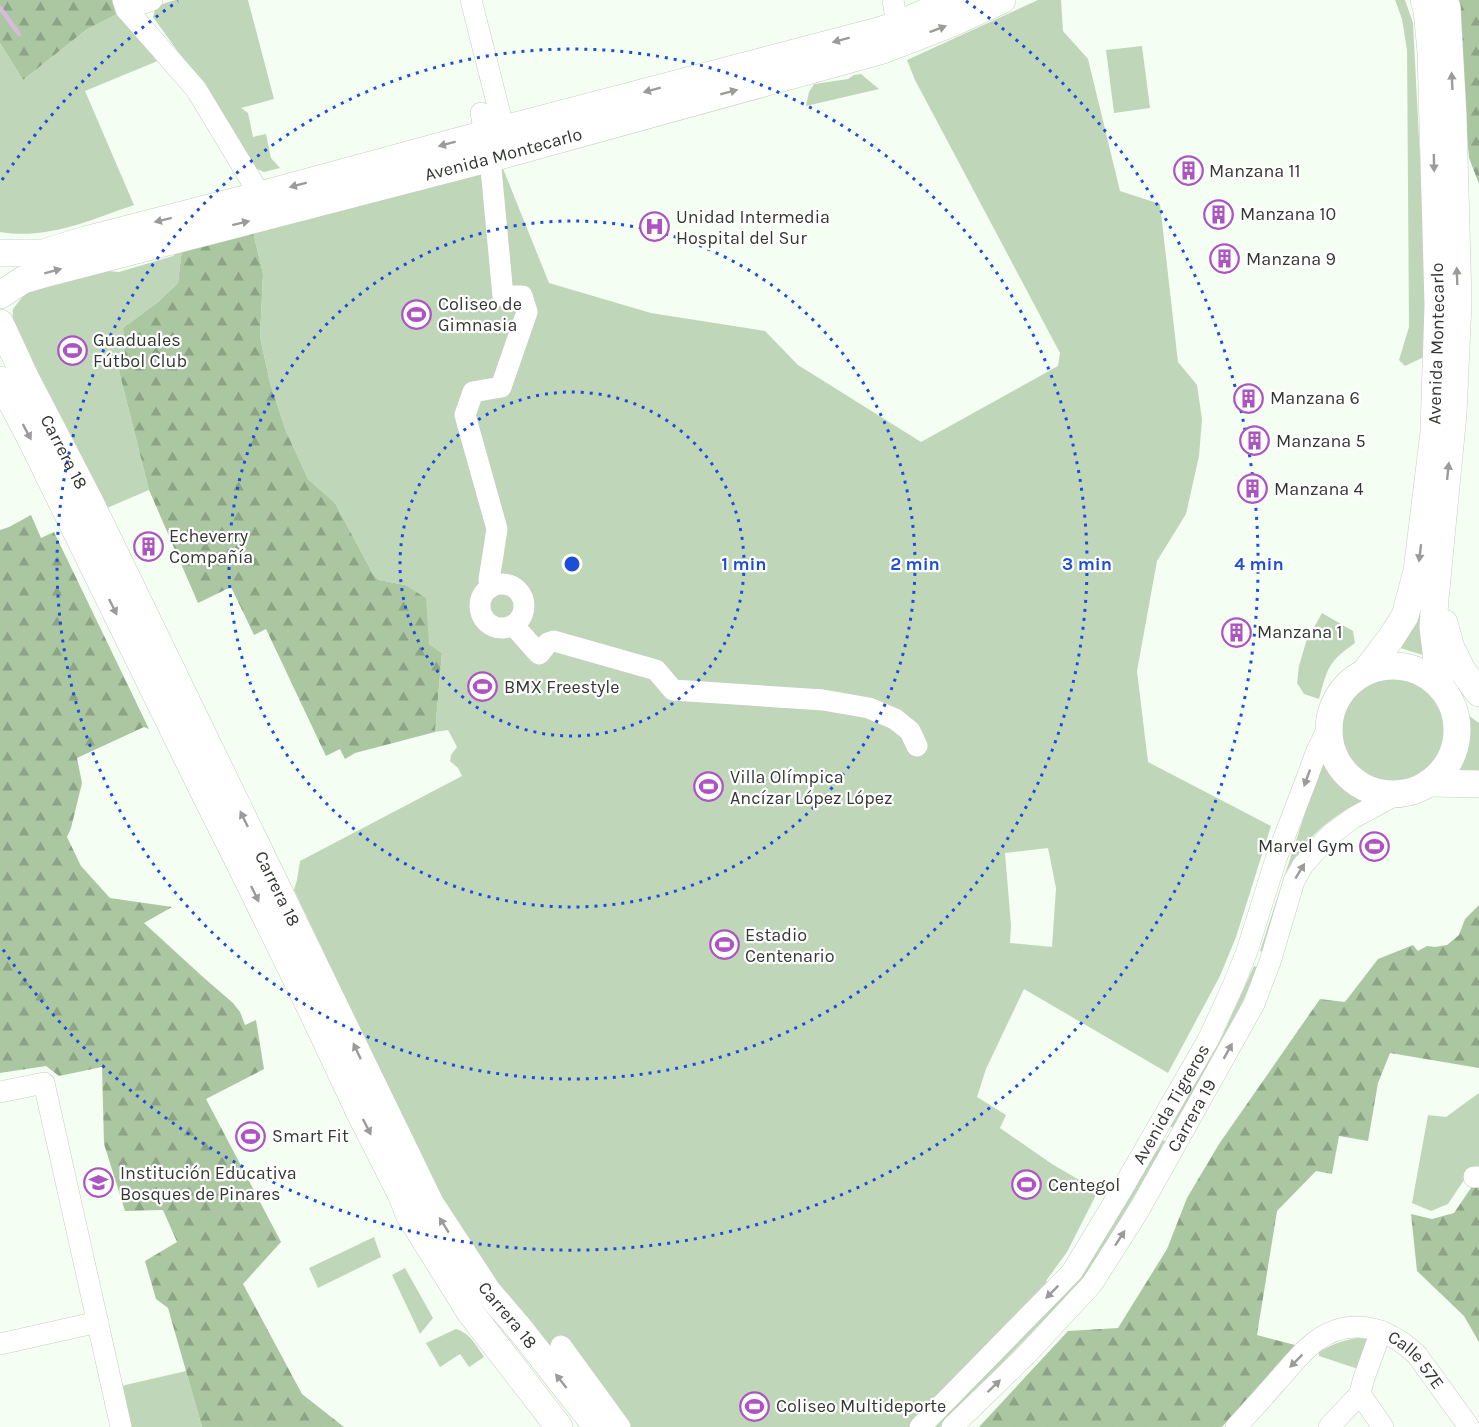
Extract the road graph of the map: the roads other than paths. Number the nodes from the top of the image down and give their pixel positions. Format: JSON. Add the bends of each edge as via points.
{"nodes":[{"id":1,"x":152,"y":0,"type":"edge"},
{"id":2,"x":471,"y":0,"type":"edge"},
{"id":3,"x":954,"y":0,"type":"edge"},
{"id":4,"x":1002,"y":0,"type":"edge"},
{"id":5,"x":1424,"y":0,"type":"edge"},
{"id":6,"x":1444,"y":0,"type":"edge"},
{"id":7,"x":125,"y":4,"type":"edge"},
{"id":8,"x":895,"y":12,"type":"edge"},
{"id":9,"x":494,"y":137,"type":"junction"},
{"id":10,"x":260,"y":195,"type":"junction"},
{"id":11,"x":0,"y":253,"type":"edge"},
{"id":12,"x":0,"y":295,"type":"edge"},
{"id":13,"x":0,"y":322,"type":"edge"},
{"id":14,"x":0,"y":380,"type":"edge"},
{"id":15,"x":1442,"y":529,"type":"junction"},
{"id":16,"x":491,"y":587,"type":"junction"},
{"id":17,"x":514,"y":626,"type":"junction"},
{"id":18,"x":1365,"y":672,"type":"junction"},
{"id":19,"x":1442,"y":688,"type":"junction"},
{"id":20,"x":1479,"y":693,"type":"edge"},
{"id":21,"x":1479,"y":712,"type":"edge"},
{"id":22,"x":1330,"y":724,"type":"junction"},
{"id":23,"x":917,"y":746,"type":"dead end"},
{"id":24,"x":1429,"y":783,"type":"junction"},
{"id":25,"x":1479,"y":784,"type":"edge"},
{"id":26,"x":1397,"y":794,"type":"junction"},
{"id":27,"x":0,"y":1092,"type":"edge"},
{"id":28,"x":98,"y":1322,"type":"junction"},
{"id":29,"x":1382,"y":1331,"type":"junction"},
{"id":30,"x":0,"y":1344,"type":"edge"},
{"id":31,"x":561,"y":1346,"type":"dead end"},
{"id":32,"x":1360,"y":1394,"type":"junction"},
{"id":33,"x":121,"y":1427,"type":"edge"},
{"id":34,"x":559,"y":1427,"type":"edge"},
{"id":35,"x":597,"y":1427,"type":"edge"},
{"id":36,"x":620,"y":1427,"type":"edge"},
{"id":37,"x":920,"y":1427,"type":"edge"},
{"id":38,"x":952,"y":1427,"type":"edge"},
{"id":39,"x":1236,"y":1427,"type":"edge"},
{"id":40,"x":1329,"y":1427,"type":"edge"},
{"id":41,"x":1383,"y":1427,"type":"edge"},
{"id":42,"x":1469,"y":1427,"type":"edge"}],
"edges":[{"from":1,"to":7,"type":"street"},
{"from":2,"to":9,"type":"street"},
{"from":3,"to":8,"type":"main road","name":"Avenida Montecarlo"},
{"from":9,"to":4,"type":"main road","name":"Avenida Montecarlo","one_way":true,"via":[[883,50]]},
{"from":5,"to":18,"type":"main road","name":"Avenida Montecarlo","one_way":true,"via":[[1431,52],[1438,305],[1434,432],[1418,571],[1405,616]]},
{"from":15,"to":6,"type":"main road","name":"Avenida Montecarlo","one_way":true,"via":[[1458,302],[1450,44]]},
{"from":7,"to":10,"type":"street","via":[[196,89]]},
{"from":8,"to":9,"type":"main road","name":"Avenida Montecarlo","one_way":true},
{"from":9,"to":10,"type":"main road","name":"Avenida Montecarlo","one_way":true},
{"from":12,"to":9,"type":"main road","name":"Avenida Montecarlo","one_way":true,"via":[[31,277]]},
{"from":9,"to":16,"type":"street","via":[[503,296],[522,296],[527,312],[501,387],[473,392],[465,415],[497,529]]},
{"from":10,"to":11,"type":"main road","name":"Avenida Montecarlo","one_way":true,"via":[[43,253]]},
{"from":35,"to":13,"type":"main road","name":"Carrera 18","one_way":true,"via":[[488,1292],[430,1203]]},
{"from":14,"to":34,"type":"main road","name":"Carrera 18","one_way":true,"via":[[410,1214],[470,1312]]},
{"from":15,"to":19,"type":"main road","name":"Avenida Montecarlo","via":[[1433,627]]},
{"from":15,"to":20,"type":"main road","via":[[1443,618],[1451,648]]},
{"from":16,"to":17,"type":"street","via":[[510,585],[523,598],[523,614]]},
{"from":16,"to":17,"type":"street","via":[[481,598],[482,618],[494,628]]},
{"from":17,"to":23,"type":"street","via":[[539,654],[554,641],[656,670],[673,690],[823,700],[869,708],[895,719],[910,731]]},
{"from":18,"to":19,"type":"main road","via":[[1394,665],[1408,667],[1422,672]]},
{"from":18,"to":22,"type":"main road","via":[[1340,694]]},
{"from":19,"to":21,"type":"main road"},
{"from":19,"to":24,"type":"main road","via":[[1455,713],[1457,737],[1450,760]]},
{"from":22,"to":26,"type":"main road","via":[[1331,746],[1342,769],[1361,786]]},
{"from":22,"to":37,"type":"street","name":"Avenida Tigreros","one_way":true,"via":[[1277,856],[1233,986],[1208,1040],[1142,1155],[1072,1272]]},
{"from":24,"to":25,"type":"main road"},
{"from":24,"to":26,"type":"main road"},
{"from":38,"to":26,"type":"street","name":"Carrera 19","one_way":true,"via":[[1092,1284],[1139,1210],[1254,1004],[1294,881],[1303,865],[1330,835]]},
{"from":27,"to":28,"type":"street","via":[[44,1083]]},
{"from":28,"to":30,"type":"street"},
{"from":28,"to":33,"type":"street"},
{"from":29,"to":32,"type":"street"},
{"from":29,"to":39,"type":"street","name":"Calle 57E","one_way":true,"via":[[1349,1327],[1316,1341]]},
{"from":29,"to":42,"type":"street","name":"Calle 57E","via":[[1417,1355]]},
{"from":31,"to":36,"type":"street"},
{"from":32,"to":40,"type":"street"},
{"from":32,"to":41,"type":"street"}]}
